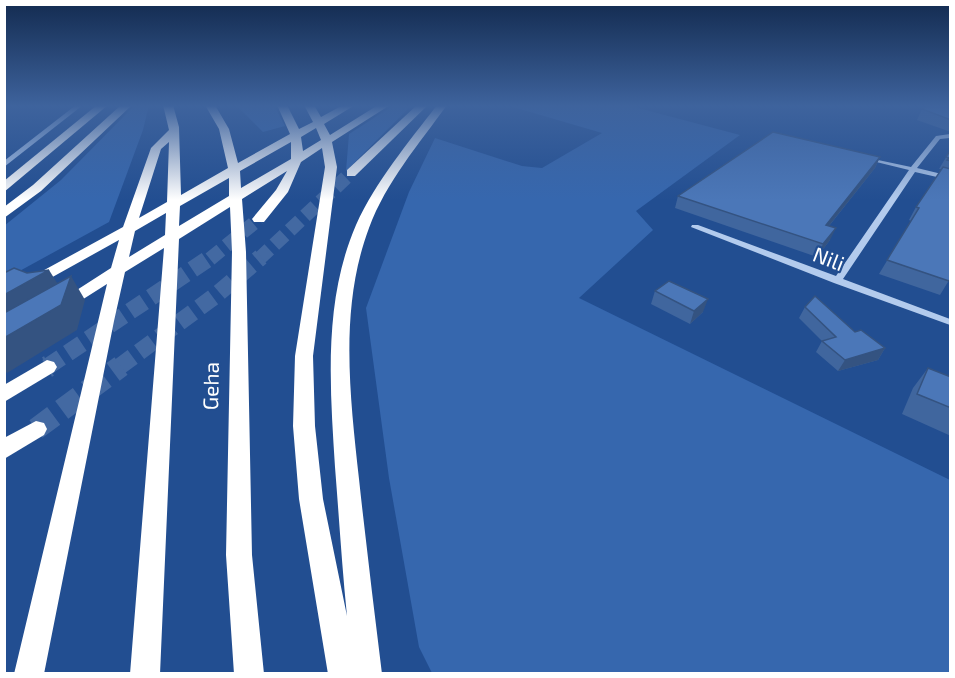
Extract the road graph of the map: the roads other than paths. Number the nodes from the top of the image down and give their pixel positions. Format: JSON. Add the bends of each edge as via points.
{"nodes":[{"id":1,"x":40,"y":137,"type":"edge"},
{"id":2,"x":65,"y":137,"type":"edge"},
{"id":3,"x":93,"y":137,"type":"edge"},
{"id":4,"x":168,"y":137,"type":"edge"},
{"id":5,"x":174,"y":137,"type":"edge"},
{"id":6,"x":226,"y":137,"type":"edge"},
{"id":7,"x":283,"y":137,"type":"edge"},
{"id":8,"x":294,"y":137,"type":"edge"},
{"id":9,"x":296,"y":137,"type":"edge"},
{"id":10,"x":326,"y":137,"type":"edge"},
{"id":11,"x":335,"y":137,"type":"edge"},
{"id":12,"x":389,"y":137,"type":"edge"},
{"id":13,"x":419,"y":137,"type":"edge"},
{"id":14,"x":943,"y":137,"type":"edge"},
{"id":15,"x":858,"y":156,"type":"edge"},
{"id":16,"x":4,"y":165,"type":"edge"},
{"id":17,"x":913,"y":169,"type":"junction"},
{"id":18,"x":351,"y":173,"type":"tunnel mouth"},
{"id":19,"x":951,"y":178,"type":"edge"},
{"id":20,"x":4,"y":188,"type":"edge"},
{"id":21,"x":179,"y":201,"type":"junction"},
{"id":22,"x":4,"y":214,"type":"edge"},
{"id":23,"x":260,"y":219,"type":"tunnel mouth"},
{"id":24,"x":695,"y":227,"type":"dead end"},
{"id":25,"x":837,"y":281,"type":"junction"},
{"id":26,"x":4,"y":299,"type":"edge"},
{"id":27,"x":45,"y":315,"type":"edge"},
{"id":28,"x":951,"y":322,"type":"edge"},
{"id":29,"x":47,"y":367,"type":"tunnel mouth"},
{"id":30,"x":4,"y":395,"type":"edge"},
{"id":31,"x":36,"y":429,"type":"tunnel mouth"},
{"id":32,"x":7,"y":449,"type":"edge"},
{"id":33,"x":29,"y":674,"type":"edge"},
{"id":34,"x":145,"y":674,"type":"edge"},
{"id":35,"x":249,"y":674,"type":"edge"},
{"id":36,"x":343,"y":674,"type":"edge"},
{"id":37,"x":367,"y":674,"type":"edge"}],
"edges":[{"from":1,"to":16,"type":"street"},
{"from":2,"to":20,"type":"highway"},
{"from":3,"to":22,"type":"highway"},
{"from":4,"to":33,"type":"highway","via":[[156,148],[135,206],[105,321]]},
{"from":5,"to":34,"type":"highway","via":[[171,259]]},
{"from":6,"to":35,"type":"highway","name":"Geha","via":[[234,168],[239,264],[239,555]]},
{"from":7,"to":21,"type":"highway"},
{"from":8,"to":21,"type":"highway"},
{"from":9,"to":23,"type":"highway","via":[[298,162]]},
{"from":10,"to":36,"type":"highway","via":[[331,167],[304,356],[304,426],[311,499]]},
{"from":11,"to":27,"type":"highway"},
{"from":12,"to":18,"type":"highway"},
{"from":13,"to":37,"type":"highway","via":[[369,214],[356,243],[340,312],[341,390]]},
{"from":14,"to":17,"type":"street","via":[[938,137]]},
{"from":15,"to":17,"type":"street"},
{"from":17,"to":19,"type":"street"},
{"from":17,"to":25,"type":"street"},
{"from":21,"to":26,"type":"highway"},
{"from":24,"to":25,"type":"street","name":"Nili"},
{"from":25,"to":28,"type":"street","name":"Nili"},
{"from":29,"to":30,"type":"highway"},
{"from":31,"to":32,"type":"highway"}]}
